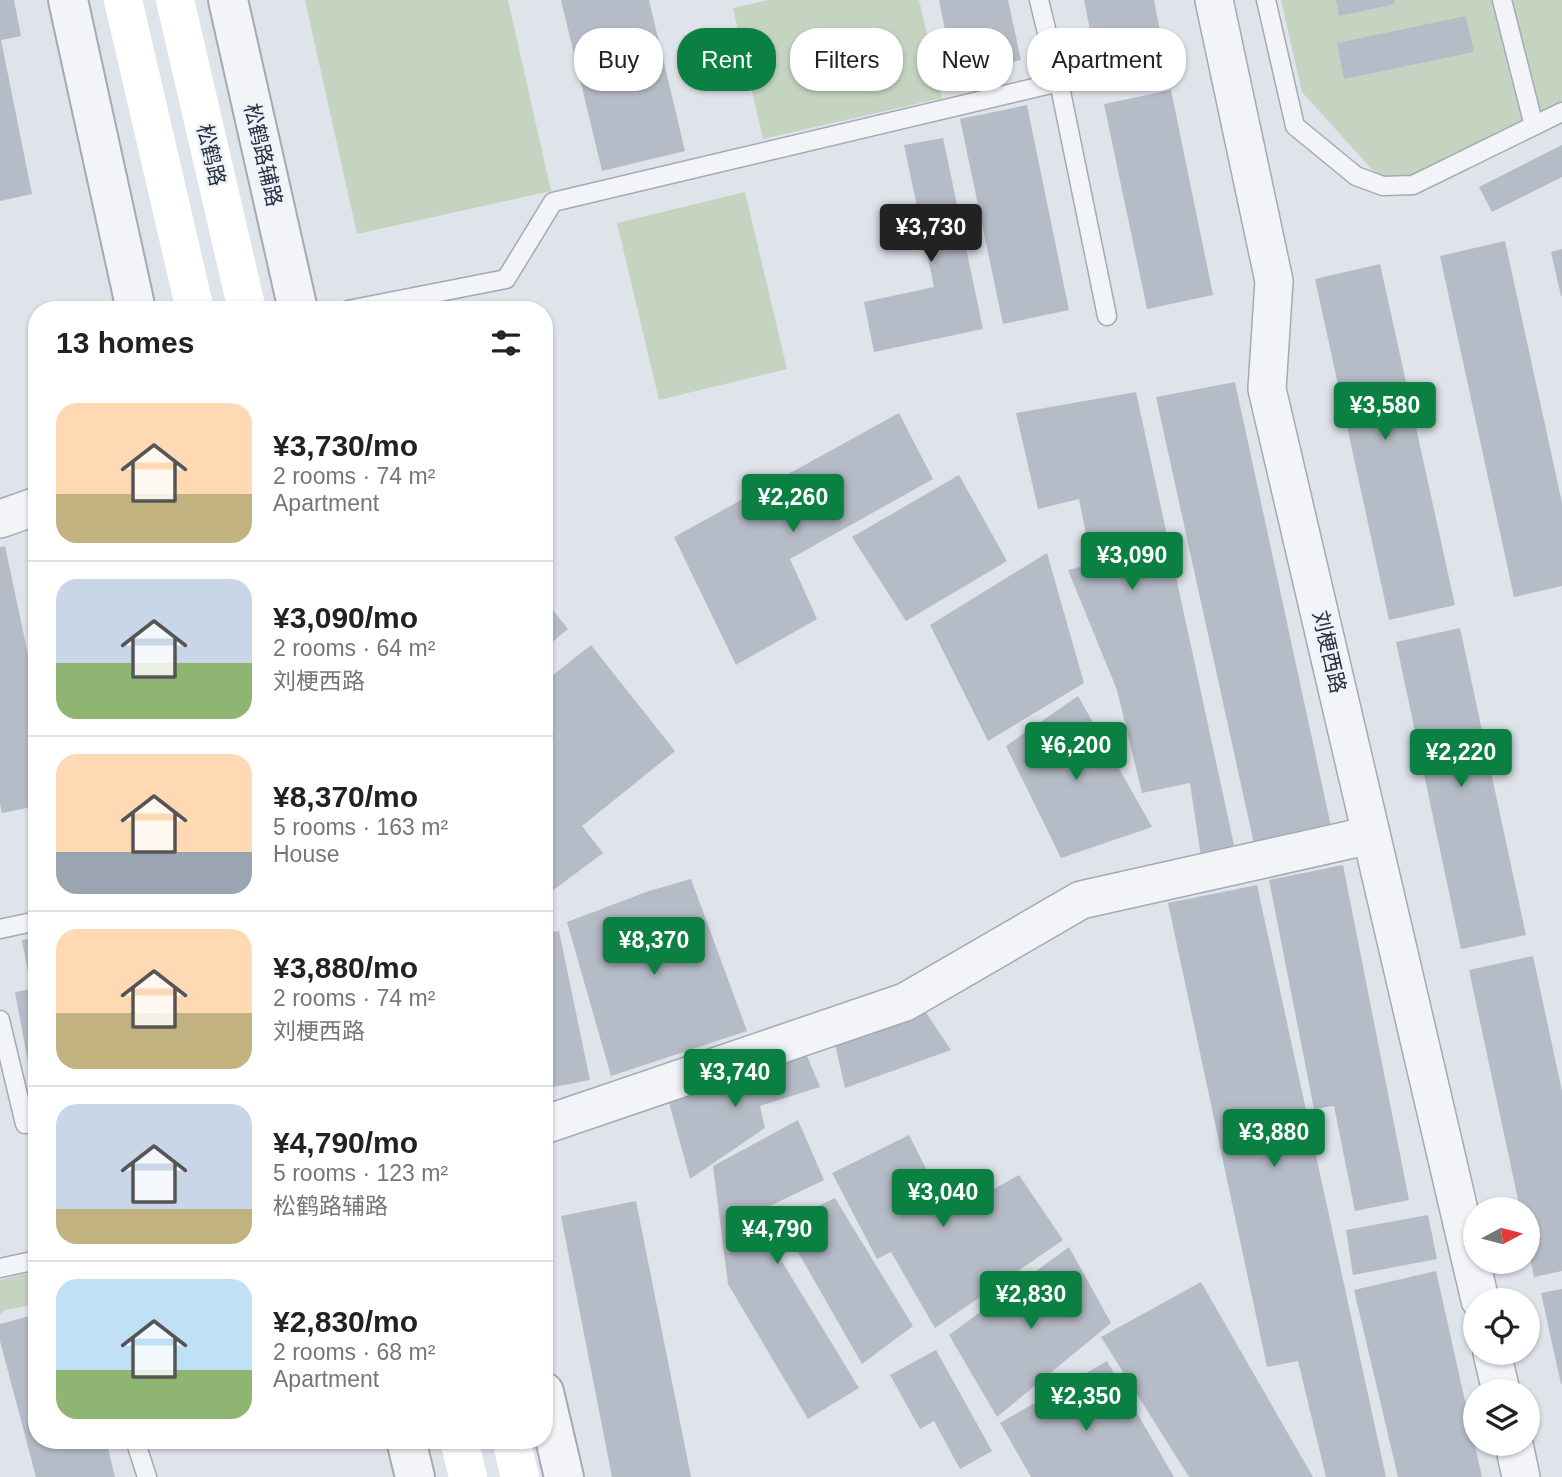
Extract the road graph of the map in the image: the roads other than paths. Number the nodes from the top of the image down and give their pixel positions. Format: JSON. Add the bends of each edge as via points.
{"nodes":[{"id":1,"x":68,"y":0,"type":"edge"},
{"id":2,"x":123,"y":0,"type":"edge"},
{"id":3,"x":175,"y":0,"type":"edge"},
{"id":4,"x":228,"y":0,"type":"edge"},
{"id":5,"x":1039,"y":0,"type":"edge"},
{"id":6,"x":1214,"y":0,"type":"edge"},
{"id":7,"x":1266,"y":0,"type":"edge"},
{"id":8,"x":1502,"y":0,"type":"edge"},
{"id":9,"x":1046,"y":28,"type":"edge"},
{"id":10,"x":1027,"y":90,"type":"edge"},
{"id":11,"x":1061,"y":91,"type":"edge"},
{"id":12,"x":1562,"y":112,"type":"edge"},
{"id":13,"x":1534,"y":126,"type":"junction"},
{"id":14,"x":134,"y":301,"type":"edge"},
{"id":15,"x":193,"y":301,"type":"edge"},
{"id":16,"x":245,"y":301,"type":"edge"},
{"id":17,"x":296,"y":301,"type":"edge"},
{"id":18,"x":394,"y":301,"type":"edge"},
{"id":19,"x":1107,"y":316,"type":"dead end"},
{"id":20,"x":28,"y":509,"type":"edge"},
{"id":21,"x":0,"y":519,"type":"edge"},
{"id":22,"x":1371,"y":835,"type":"junction"},
{"id":23,"x":28,"y":923,"type":"edge"},
{"id":24,"x":0,"y":929,"type":"edge"},
{"id":25,"x":0,"y":1020,"type":"edge"},
{"id":26,"x":553,"y":1122,"type":"edge"},
{"id":27,"x":28,"y":1124,"type":"edge"},
{"id":28,"x":28,"y":1262,"type":"edge"},
{"id":29,"x":0,"y":1268,"type":"edge"},
{"id":30,"x":1477,"y":1288,"type":"edge"},
{"id":31,"x":553,"y":1430,"type":"edge"},
{"id":32,"x":138,"y":1449,"type":"edge"},
{"id":33,"x":408,"y":1449,"type":"edge"},
{"id":34,"x":461,"y":1449,"type":"edge"},
{"id":35,"x":513,"y":1449,"type":"edge"},
{"id":36,"x":1517,"y":1456,"type":"edge"},
{"id":37,"x":147,"y":1477,"type":"edge"},
{"id":38,"x":415,"y":1477,"type":"edge"},
{"id":39,"x":468,"y":1477,"type":"edge"},
{"id":40,"x":520,"y":1477,"type":"edge"},
{"id":41,"x":564,"y":1477,"type":"edge"},
{"id":42,"x":1521,"y":1477,"type":"edge"}],
"edges":[{"from":1,"to":14,"type":"street"},
{"from":2,"to":15,"type":"main road"},
{"from":3,"to":16,"type":"main road","name":"松鹤路"},
{"from":4,"to":17,"type":"street","name":"松鹤路辅路"},
{"from":5,"to":9,"type":"lane"},
{"from":6,"to":22,"type":"street","name":"刘梗西路","via":[[1274,281],[1268,389]]},
{"from":7,"to":13,"type":"lane","via":[[1295,126],[1356,176],[1383,186],[1413,185]]},
{"from":8,"to":13,"type":"lane"},
{"from":10,"to":18,"type":"lane","via":[[553,202],[506,279]]},
{"from":11,"to":19,"type":"lane"},
{"from":12,"to":13,"type":"lane"},
{"from":20,"to":21,"type":"street"},
{"from":22,"to":26,"type":"street","via":[[1081,900],[905,1002]]},
{"from":22,"to":30,"type":"street","name":"刘梗西路"},
{"from":23,"to":24,"type":"lane"},
{"from":25,"to":27,"type":"lane"},
{"from":28,"to":29,"type":"lane"},
{"from":31,"to":41,"type":"street"},
{"from":32,"to":37,"type":"lane"},
{"from":33,"to":38,"type":"street"},
{"from":34,"to":39,"type":"main road"},
{"from":35,"to":40,"type":"main road"},
{"from":36,"to":42,"type":"street"}]}
